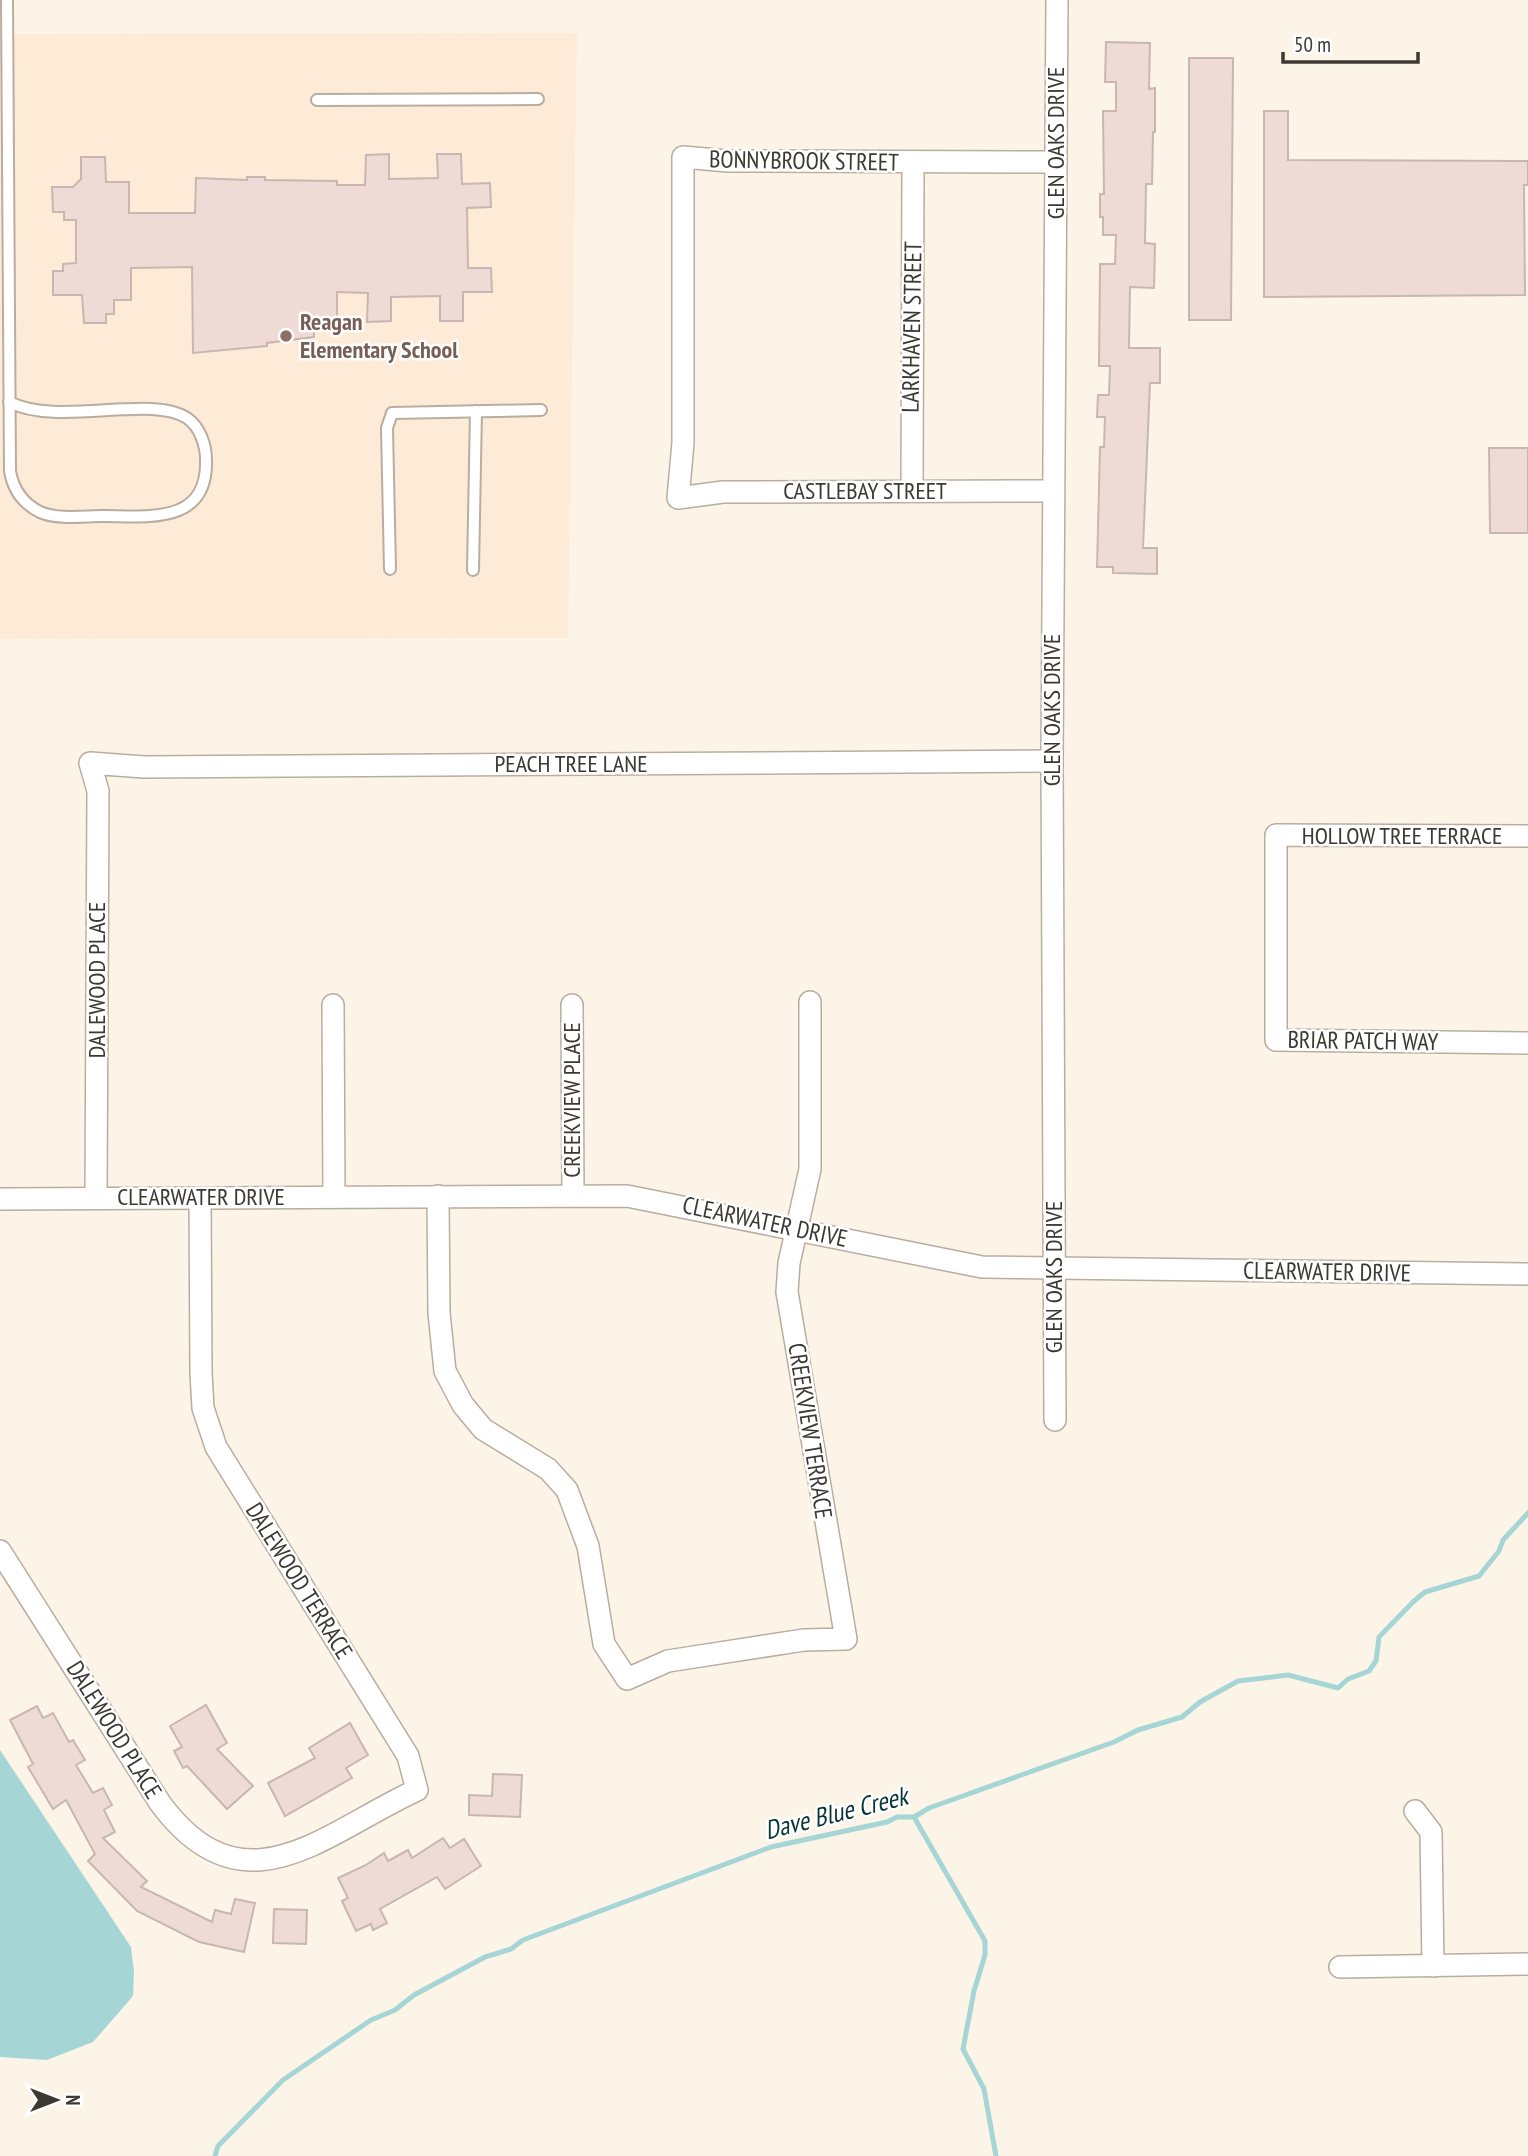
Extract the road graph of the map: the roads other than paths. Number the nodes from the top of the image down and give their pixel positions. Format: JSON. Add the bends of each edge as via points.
{"nodes":[{"id":1,"x":7,"y":0,"type":"edge"},
{"id":2,"x":1057,"y":0,"type":"edge"},
{"id":3,"x":538,"y":99,"type":"dead end"},
{"id":4,"x":317,"y":100,"type":"dead end"},
{"id":5,"x":1056,"y":162,"type":"junction"},
{"id":6,"x":913,"y":163,"type":"junction"},
{"id":7,"x":9,"y":402,"type":"junction"},
{"id":8,"x":541,"y":410,"type":"dead end"},
{"id":9,"x":476,"y":411,"type":"junction"},
{"id":10,"x":912,"y":490,"type":"junction"},
{"id":11,"x":1053,"y":491,"type":"junction"},
{"id":12,"x":678,"y":498,"type":"joint"},
{"id":13,"x":390,"y":569,"type":"dead end"},
{"id":14,"x":473,"y":570,"type":"dead end"},
{"id":15,"x":1052,"y":761,"type":"junction"},
{"id":16,"x":90,"y":763,"type":"joint"},
{"id":17,"x":1276,"y":835,"type":"joint"},
{"id":18,"x":1528,"y":836,"type":"edge"},
{"id":19,"x":810,"y":1002,"type":"dead end"},
{"id":20,"x":333,"y":1005,"type":"dead end"},
{"id":21,"x":572,"y":1005,"type":"dead end"},
{"id":22,"x":1528,"y":1043,"type":"edge"},
{"id":23,"x":573,"y":1195,"type":"junction"},
{"id":24,"x":438,"y":1196,"type":"junction"},
{"id":25,"x":96,"y":1197,"type":"junction"},
{"id":26,"x":334,"y":1197,"type":"junction"},
{"id":27,"x":200,"y":1198,"type":"junction"},
{"id":28,"x":0,"y":1199,"type":"edge"},
{"id":29,"x":798,"y":1229,"type":"junction"},
{"id":30,"x":1054,"y":1270,"type":"junction"},
{"id":31,"x":1528,"y":1274,"type":"edge"},
{"id":32,"x":1055,"y":1420,"type":"dead end"},
{"id":33,"x":0,"y":1551,"type":"edge"},
{"id":34,"x":1415,"y":1811,"type":"dead end"},
{"id":35,"x":266,"y":1860,"type":"joint"},
{"id":36,"x":1528,"y":1964,"type":"edge"},
{"id":37,"x":1433,"y":1966,"type":"junction"},
{"id":38,"x":1340,"y":1967,"type":"dead end"}],
"edges":[{"from":1,"to":7,"type":"lane"},
{"from":2,"to":5,"type":"street","name":"GLEN OAKS DRIVE"},
{"from":3,"to":4,"type":"lane"},
{"from":5,"to":6,"type":"street","name":"BONNYBROOK STREET"},
{"from":5,"to":11,"type":"street","name":"GLEN OAKS DRIVE"},
{"from":6,"to":10,"type":"street","name":"LARKHAVEN STREET"},
{"from":6,"to":12,"type":"street","name":"BONNYBROOK STREET","via":[[683,157],[683,443]]},
{"from":7,"to":7,"type":"lane","via":[[12,484],[40,512],[52,516],[173,514],[190,505],[204,484],[203,442],[196,426],[175,412],[36,412]]},
{"from":8,"to":9,"type":"lane"},
{"from":9,"to":13,"type":"lane","via":[[392,413],[387,428]]},
{"from":9,"to":14,"type":"lane"},
{"from":10,"to":11,"type":"street","name":"CASTLEBAY STREET"},
{"from":10,"to":12,"type":"street","name":"CASTLEBAY STREET","via":[[723,492]]},
{"from":11,"to":15,"type":"street","name":"GLEN OAKS DRIVE"},
{"from":15,"to":16,"type":"street","name":"PEACH TREE LANE","via":[[144,767]]},
{"from":15,"to":30,"type":"street","name":"GLEN OAKS DRIVE"},
{"from":16,"to":25,"type":"street","name":"DALEWOOD PLACE","via":[[98,791]]},
{"from":17,"to":18,"type":"street","name":"HOLLOW TREE TERRACE"},
{"from":17,"to":22,"type":"street","name":"BRIAR PATCH WAY","via":[[1276,1040]]},
{"from":19,"to":29,"type":"street","name":"CREEKVIEW TERRACE","via":[[811,1150]]},
{"from":20,"to":26,"type":"street"},
{"from":21,"to":23,"type":"street","name":"CREEKVIEW PLACE"},
{"from":23,"to":24,"type":"street","name":"CLEARWATER DRIVE"},
{"from":23,"to":29,"type":"street","name":"CLEARWATER DRIVE","via":[[646,1198]]},
{"from":24,"to":26,"type":"street","name":"CLEARWATER DRIVE"},
{"from":24,"to":29,"type":"street","name":"CREEKVIEW TERRACE","via":[[439,1313],[445,1371],[463,1405],[483,1429],[548,1469],[567,1490],[588,1546],[604,1644],[628,1679],[668,1661],[804,1640],[846,1639],[787,1292]]},
{"from":25,"to":27,"type":"street","name":"CLEARWATER DRIVE"},
{"from":25,"to":28,"type":"street","name":"CLEARWATER DRIVE"},
{"from":26,"to":27,"type":"street","name":"CLEARWATER DRIVE"},
{"from":27,"to":35,"type":"street","name":"DALEWOOD TERRACE","via":[[201,1373],[207,1427],[408,1756],[417,1790],[314,1846]]},
{"from":29,"to":30,"type":"street","name":"CLEARWATER DRIVE","via":[[982,1267]]},
{"from":30,"to":31,"type":"street","name":"CLEARWATER DRIVE"},
{"from":30,"to":32,"type":"street","name":"GLEN OAKS DRIVE"},
{"from":33,"to":35,"type":"street","name":"DALEWOOD PLACE","via":[[168,1814],[187,1834],[217,1853]]},
{"from":34,"to":37,"type":"street","via":[[1431,1832]]},
{"from":36,"to":37,"type":"street"},
{"from":37,"to":38,"type":"street"}]}
